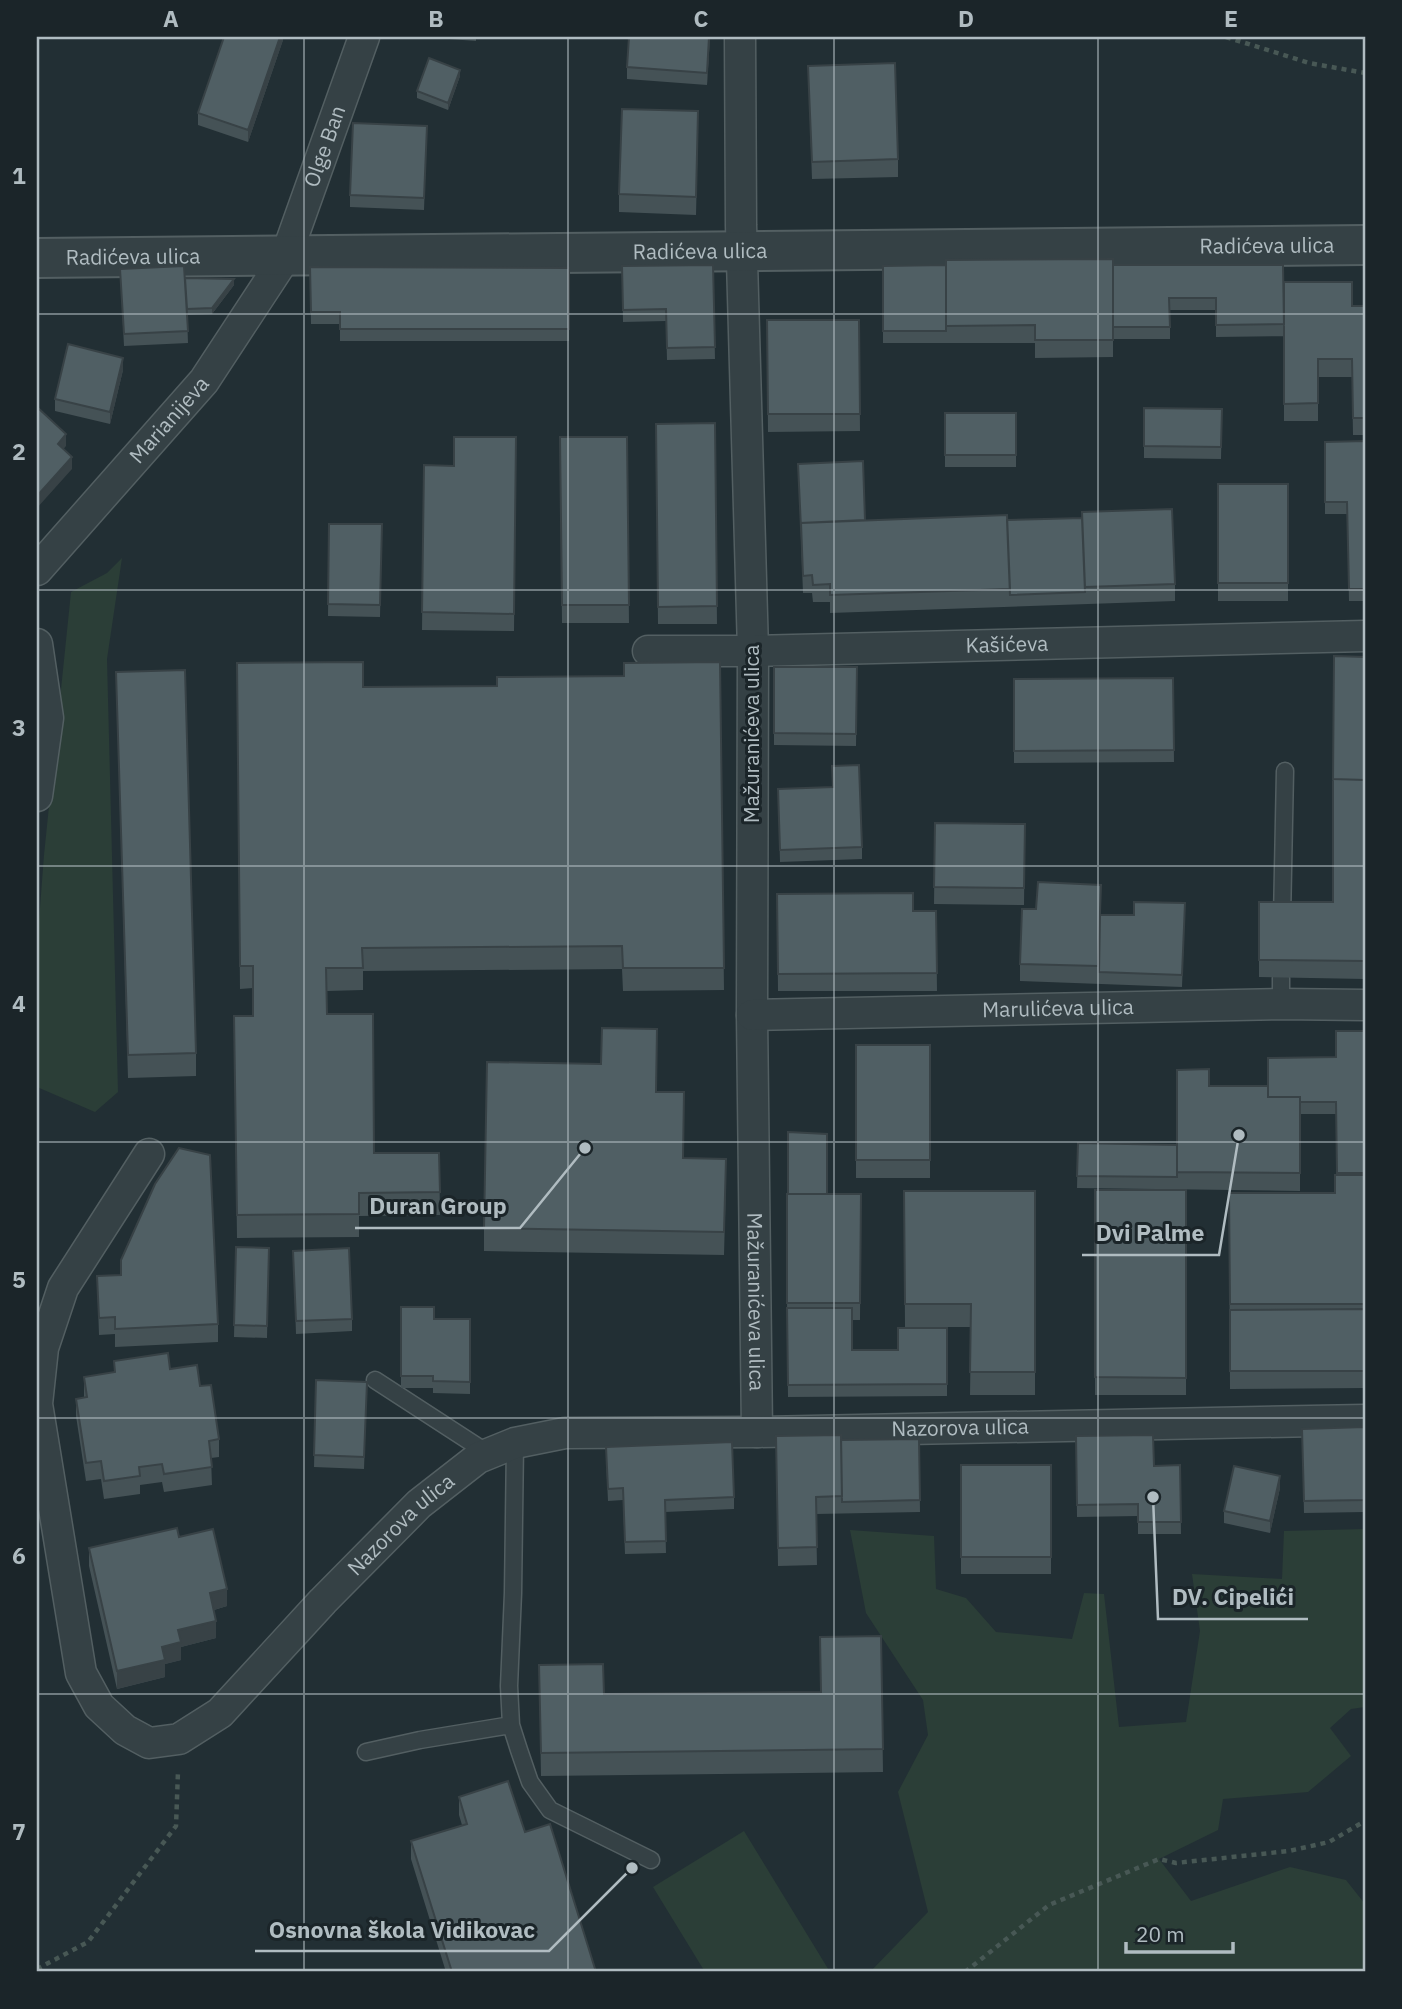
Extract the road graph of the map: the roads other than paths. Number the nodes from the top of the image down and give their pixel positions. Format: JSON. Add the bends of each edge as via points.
{"nodes":[{"id":1,"x":364,"y":37,"type":"edge"},
{"id":2,"x":740,"y":37,"type":"edge"},
{"id":3,"x":1365,"y":245,"type":"edge"},
{"id":4,"x":742,"y":251,"type":"junction"},
{"id":5,"x":286,"y":256,"type":"junction"},
{"id":6,"x":37,"y":258,"type":"edge"},
{"id":7,"x":37,"y":570,"type":"edge"},
{"id":8,"x":1365,"y":636,"type":"edge"},
{"id":9,"x":37,"y":644,"type":"edge"},
{"id":10,"x":648,"y":651,"type":"dead end"},
{"id":11,"x":753,"y":651,"type":"junction"},
{"id":12,"x":1285,"y":771,"type":"dead end"},
{"id":13,"x":37,"y":796,"type":"edge"},
{"id":14,"x":1282,"y":919,"type":"edge"},
{"id":15,"x":1365,"y":1005,"type":"edge"},
{"id":16,"x":752,"y":1014,"type":"junction"},
{"id":17,"x":149,"y":1154,"type":"dead end"},
{"id":18,"x":375,"y":1380,"type":"dead end"},
{"id":19,"x":1365,"y":1420,"type":"edge"},
{"id":20,"x":757,"y":1432,"type":"junction"},
{"id":21,"x":502,"y":1448,"type":"junction"},
{"id":22,"x":511,"y":1725,"type":"junction"},
{"id":23,"x":366,"y":1752,"type":"dead end"},
{"id":24,"x":651,"y":1860,"type":"dead end"}],
"edges":[{"from":1,"to":5,"type":"street","name":"Olge Ban"},
{"from":2,"to":4,"type":"street","name":"Mažuranićeva ulica"},
{"from":3,"to":4,"type":"street","name":"Radićeva ulica"},
{"from":4,"to":5,"type":"street","name":"Radićeva ulica"},
{"from":4,"to":11,"type":"street","name":"Mažuranićeva ulica"},
{"from":5,"to":6,"type":"street","name":"Radićeva ulica"},
{"from":5,"to":7,"type":"street","name":"Marianijeva","via":[[204,381]]},
{"from":8,"to":11,"type":"street","name":"Kašićeva"},
{"from":9,"to":13,"type":"street","via":[[48,718]]},
{"from":10,"to":11,"type":"street","name":"Kašićeva"},
{"from":11,"to":16,"type":"street","name":"Mažuranićeva ulica"},
{"from":12,"to":14,"type":"lane"},
{"from":15,"to":16,"type":"street","name":"Marulićeva ulica","via":[[1281,991]]},
{"from":16,"to":20,"type":"street","name":"Mažuranićeva ulica"},
{"from":17,"to":21,"type":"street","name":"Nazorova ulica","via":[[63,1289],[43,1348],[37,1404],[81,1673],[99,1706],[125,1730],[149,1743],[179,1739],[220,1713],[419,1504],[478,1458]]},
{"from":18,"to":21,"type":"lane"},
{"from":19,"to":20,"type":"street","name":"Nazorova ulica"},
{"from":20,"to":21,"type":"street","name":"Nazorova ulica","via":[[565,1433]]},
{"from":21,"to":22,"type":"lane","via":[[513,1593]]},
{"from":22,"to":23,"type":"lane"},
{"from":22,"to":24,"type":"lane","via":[[530,1782],[550,1810]]}]}
